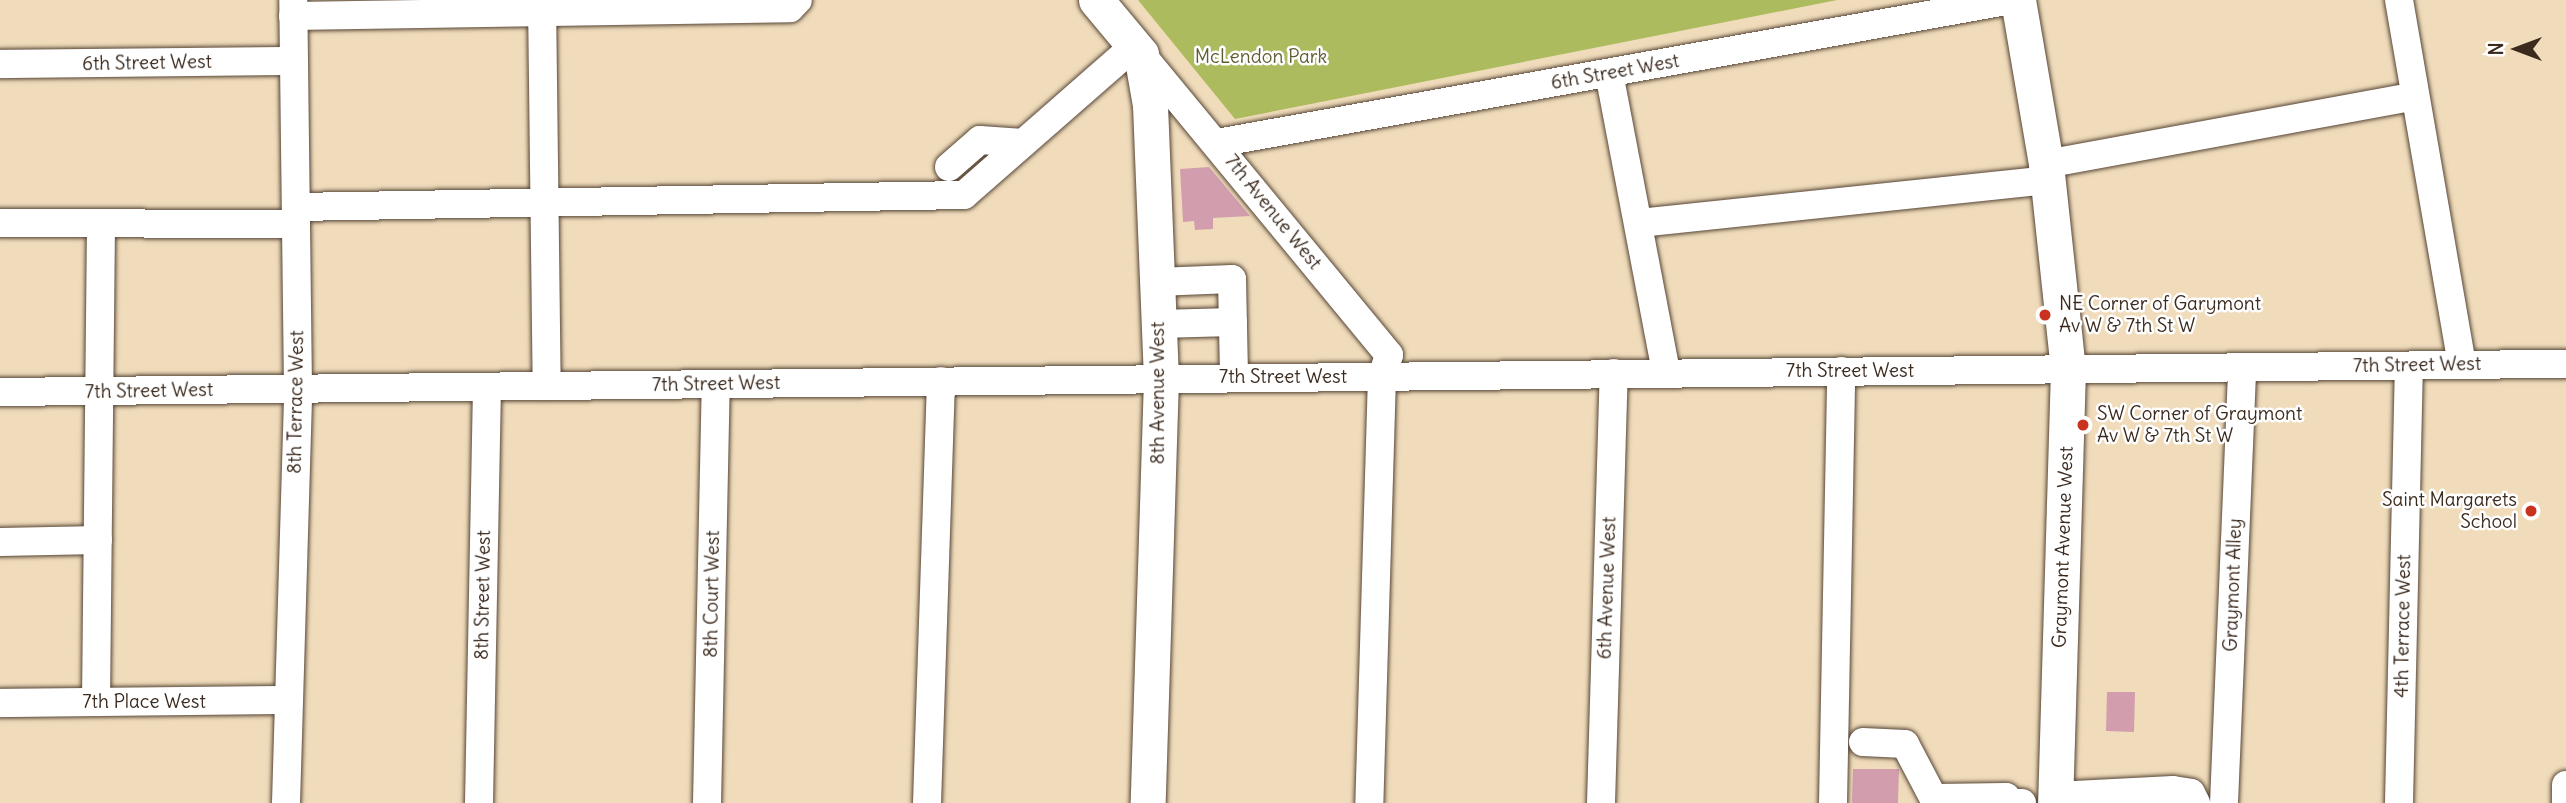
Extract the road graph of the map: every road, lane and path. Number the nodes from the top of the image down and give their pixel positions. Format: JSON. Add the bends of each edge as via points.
{"nodes":[{"id":1,"x":799,"y":0,"type":"edge"},
{"id":2,"x":1096,"y":0,"type":"edge"},
{"id":3,"x":2012,"y":0,"type":"edge"},
{"id":4,"x":2018,"y":0,"type":"edge"},
{"id":5,"x":2399,"y":0,"type":"edge"},
{"id":6,"x":542,"y":6,"type":"edge"},
{"id":7,"x":293,"y":8,"type":"edge"},
{"id":8,"x":1138,"y":50,"type":"junction"},
{"id":9,"x":293,"y":61,"type":"junction"},
{"id":10,"x":0,"y":64,"type":"edge"},
{"id":11,"x":1609,"y":73,"type":"junction"},
{"id":12,"x":2415,"y":96,"type":"junction"},
{"id":13,"x":1023,"y":143,"type":"junction"},
{"id":14,"x":1217,"y":143,"type":"junction"},
{"id":15,"x":949,"y":167,"type":"dead end"},
{"id":16,"x":2047,"y":172,"type":"junction"},
{"id":17,"x":544,"y":204,"type":"junction"},
{"id":18,"x":296,"y":215,"type":"junction"},
{"id":19,"x":0,"y":223,"type":"edge"},
{"id":20,"x":101,"y":223,"type":"junction"},
{"id":21,"x":1639,"y":223,"type":"junction"},
{"id":22,"x":1157,"y":282,"type":"junction"},
{"id":23,"x":1233,"y":322,"type":"junction"},
{"id":24,"x":1159,"y":324,"type":"junction"},
{"id":25,"x":2566,"y":364,"type":"edge"},
{"id":26,"x":2462,"y":365,"type":"junction"},
{"id":27,"x":2409,"y":366,"type":"junction"},
{"id":28,"x":2242,"y":367,"type":"junction"},
{"id":29,"x":2068,"y":369,"type":"junction"},
{"id":30,"x":1841,"y":370,"type":"junction"},
{"id":31,"x":1666,"y":372,"type":"junction"},
{"id":32,"x":1614,"y":373,"type":"junction"},
{"id":33,"x":1382,"y":376,"type":"junction"},
{"id":34,"x":1161,"y":378,"type":"junction"},
{"id":35,"x":1234,"y":378,"type":"junction"},
{"id":36,"x":941,"y":381,"type":"junction"},
{"id":37,"x":716,"y":384,"type":"junction"},
{"id":38,"x":547,"y":386,"type":"junction"},
{"id":39,"x":487,"y":388,"type":"junction"},
{"id":40,"x":298,"y":389,"type":"junction"},
{"id":41,"x":100,"y":391,"type":"junction"},
{"id":42,"x":0,"y":393,"type":"edge"},
{"id":43,"x":98,"y":540,"type":"junction"},
{"id":44,"x":0,"y":542,"type":"edge"},
{"id":45,"x":289,"y":700,"type":"junction"},
{"id":46,"x":96,"y":702,"type":"junction"},
{"id":47,"x":0,"y":703,"type":"edge"},
{"id":48,"x":1863,"y":742,"type":"dead end"},
{"id":49,"x":2566,"y":785,"type":"edge"},
{"id":50,"x":2110,"y":798,"type":"edge"},
{"id":51,"x":2194,"y":798,"type":"edge"},
{"id":52,"x":1936,"y":800,"type":"edge"},
{"id":53,"x":2044,"y":801,"type":"edge"},
{"id":54,"x":286,"y":803,"type":"edge"},
{"id":55,"x":479,"y":803,"type":"edge"},
{"id":56,"x":707,"y":803,"type":"edge"},
{"id":57,"x":927,"y":803,"type":"edge"},
{"id":58,"x":1148,"y":803,"type":"edge"},
{"id":59,"x":1369,"y":803,"type":"edge"},
{"id":60,"x":1601,"y":803,"type":"edge"},
{"id":61,"x":1833,"y":803,"type":"edge"},
{"id":62,"x":2006,"y":803,"type":"edge"},
{"id":63,"x":2224,"y":803,"type":"edge"},
{"id":64,"x":2399,"y":803,"type":"edge"},
{"id":65,"x":2566,"y":803,"type":"edge"}],
"edges":[{"from":1,"to":6,"type":"street","via":[[790,8]]},
{"from":2,"to":8,"type":"main road"},
{"from":3,"to":11,"type":"street","name":"6th Street West"},
{"from":4,"to":16,"type":"main road","name":"Graymont Avenue West"},
{"from":5,"to":12,"type":"street"},
{"from":6,"to":7,"type":"street"},
{"from":6,"to":17,"type":"street"},
{"from":7,"to":9,"type":"street","name":"8th Terrace West"},
{"from":8,"to":13,"type":"street"},
{"from":8,"to":14,"type":"street","name":"7th Avenue West"},
{"from":8,"to":22,"type":"main road","name":"8th Avenue West","via":[[1150,105]]},
{"from":9,"to":10,"type":"street","name":"6th Street West"},
{"from":9,"to":18,"type":"street","name":"8th Terrace West"},
{"from":11,"to":14,"type":"street","name":"6th Street West"},
{"from":11,"to":21,"type":"street"},
{"from":12,"to":16,"type":"street"},
{"from":12,"to":26,"type":"street"},
{"from":13,"to":15,"type":"street","via":[[980,140]]},
{"from":13,"to":17,"type":"street","via":[[964,195]]},
{"from":14,"to":33,"type":"street","name":"7th Avenue West","via":[[1389,355]]},
{"from":16,"to":21,"type":"street"},
{"from":16,"to":29,"type":"main road","name":"Graymont Avenue West"},
{"from":17,"to":18,"type":"street"},
{"from":17,"to":38,"type":"street"},
{"from":18,"to":20,"type":"street"},
{"from":18,"to":40,"type":"street","name":"8th Terrace West"},
{"from":19,"to":20,"type":"street"},
{"from":20,"to":41,"type":"street"},
{"from":21,"to":31,"type":"street"},
{"from":22,"to":23,"type":"street","via":[[1232,279]]},
{"from":22,"to":24,"type":"main road","name":"8th Avenue West"},
{"from":23,"to":24,"type":"street"},
{"from":23,"to":35,"type":"street"},
{"from":24,"to":34,"type":"main road","name":"8th Avenue West"},
{"from":25,"to":26,"type":"street","name":"7th Street West"},
{"from":26,"to":27,"type":"street","name":"7th Street West"},
{"from":27,"to":28,"type":"street","name":"7th Street West"},
{"from":27,"to":64,"type":"street","name":"4th Terrace West"},
{"from":28,"to":29,"type":"street","name":"7th Street West"},
{"from":28,"to":63,"type":"street","name":"Graymont Alley"},
{"from":29,"to":30,"type":"street","name":"7th Street West"},
{"from":29,"to":53,"type":"main road","name":"Graymont Avenue West"},
{"from":30,"to":31,"type":"street","name":"7th Street West"},
{"from":30,"to":61,"type":"street"},
{"from":31,"to":32,"type":"street","name":"7th Street West"},
{"from":32,"to":33,"type":"street","name":"7th Street West"},
{"from":32,"to":60,"type":"street","name":"6th Avenue West"},
{"from":33,"to":35,"type":"street","name":"7th Street West"},
{"from":33,"to":59,"type":"street"},
{"from":34,"to":35,"type":"street","name":"7th Street West"},
{"from":34,"to":36,"type":"street","name":"7th Street West"},
{"from":34,"to":58,"type":"main road","name":"8th Avenue West"},
{"from":36,"to":37,"type":"street","name":"7th Street West"},
{"from":36,"to":57,"type":"street"},
{"from":37,"to":38,"type":"street","name":"7th Street West"},
{"from":37,"to":56,"type":"street","name":"8th Court West"},
{"from":38,"to":39,"type":"street","name":"7th Street West"},
{"from":39,"to":40,"type":"street","name":"7th Street West"},
{"from":39,"to":55,"type":"street","name":"8th Street West"},
{"from":40,"to":41,"type":"street","name":"7th Street West"},
{"from":40,"to":45,"type":"street","name":"8th Terrace West"},
{"from":41,"to":42,"type":"street","name":"7th Street West"},
{"from":41,"to":43,"type":"street"},
{"from":43,"to":44,"type":"street"},
{"from":43,"to":46,"type":"street"},
{"from":45,"to":46,"type":"street","name":"7th Place West"},
{"from":45,"to":54,"type":"street","name":"8th Terrace West"},
{"from":46,"to":47,"type":"street","name":"7th Place West"},
{"from":48,"to":52,"type":"street","via":[[1905,744]]},
{"from":49,"to":65,"type":"street"},
{"from":50,"to":51,"type":"street"},
{"from":50,"to":53,"type":"street"},
{"from":52,"to":62,"type":"street","via":[[2006,797]]},
{"from":53,"to":62,"type":"street"}]}
